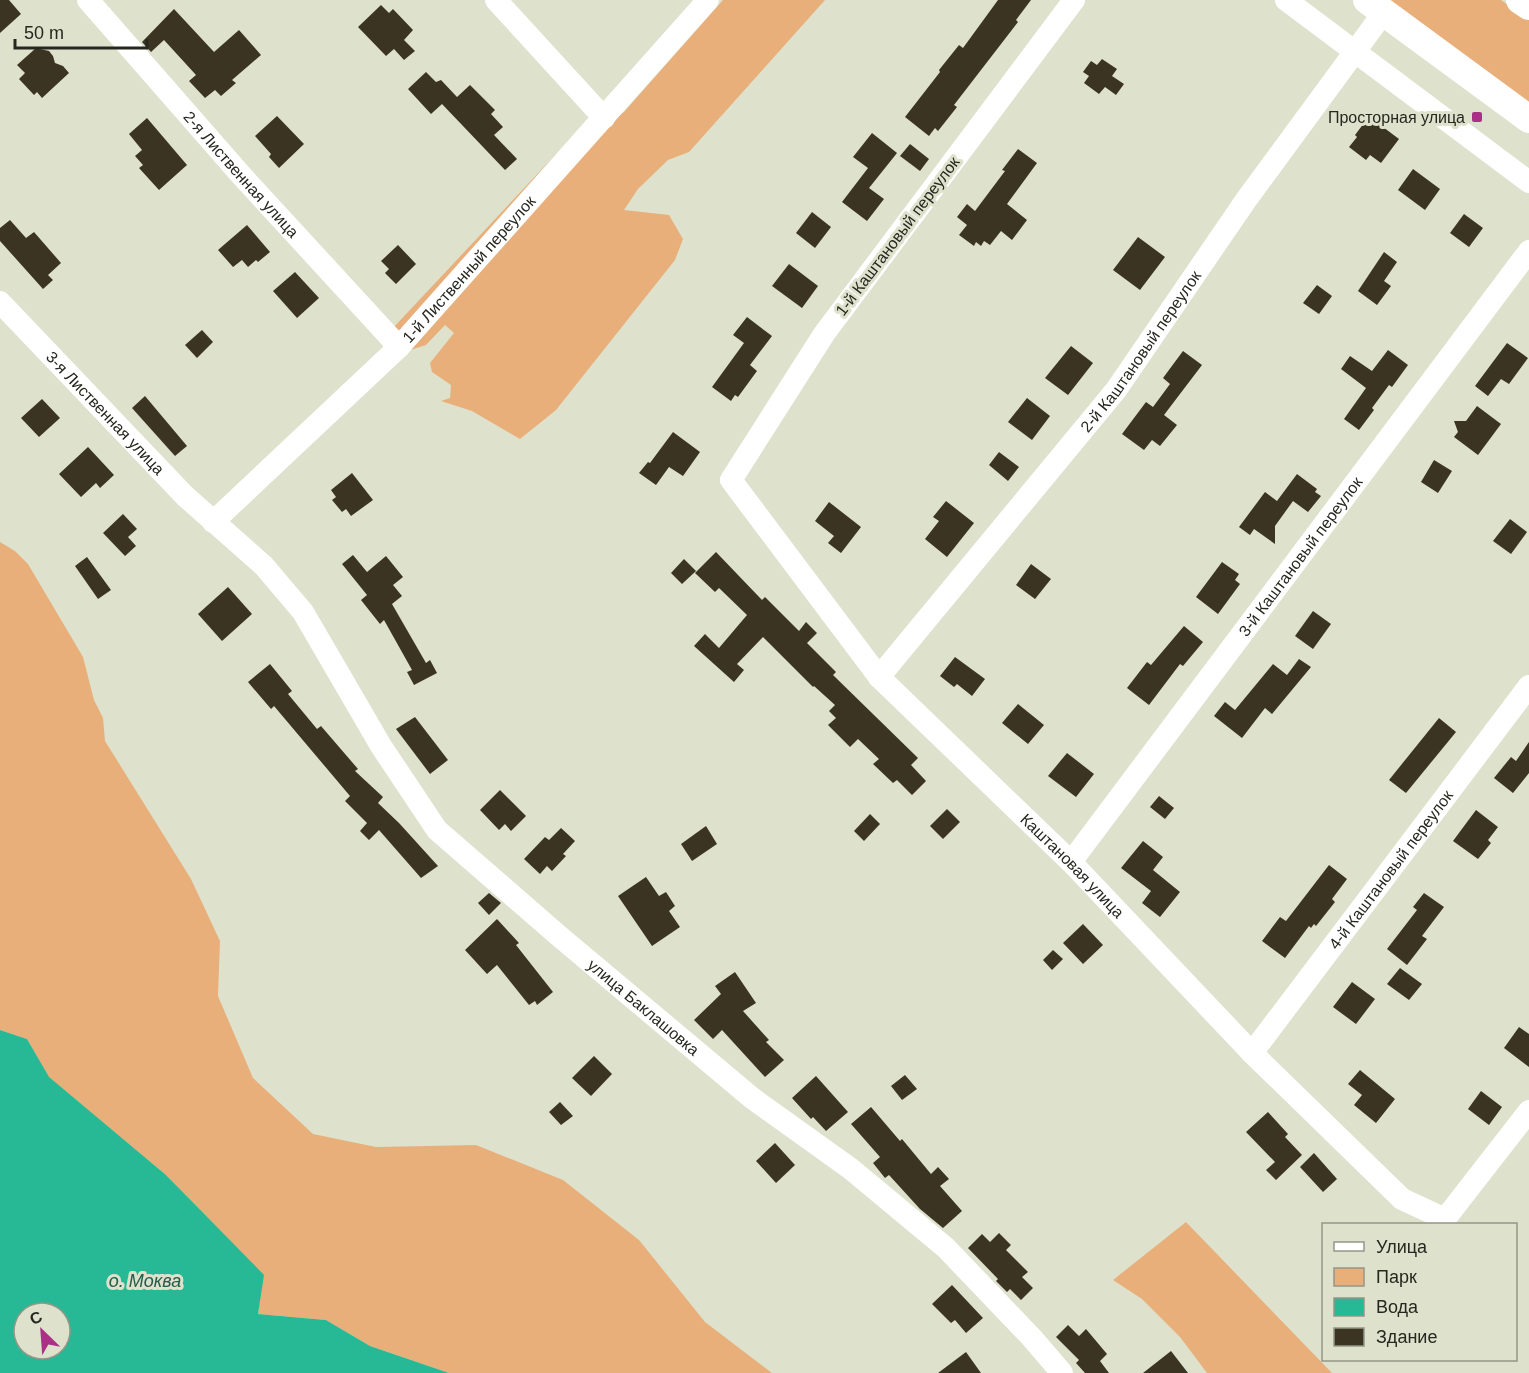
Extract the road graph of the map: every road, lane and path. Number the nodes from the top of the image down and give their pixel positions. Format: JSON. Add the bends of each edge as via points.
{"nodes":[{"id":1,"x":88,"y":0,"type":"edge"},
{"id":2,"x":496,"y":0,"type":"edge"},
{"id":3,"x":708,"y":0,"type":"edge"},
{"id":4,"x":1074,"y":0,"type":"edge"},
{"id":5,"x":1286,"y":0,"type":"edge"},
{"id":6,"x":1520,"y":0,"type":"edge"},
{"id":7,"x":1376,"y":6,"type":"edge"},
{"id":8,"x":1529,"y":6,"type":"edge"},
{"id":9,"x":1355,"y":52,"type":"junction"},
{"id":10,"x":604,"y":118,"type":"junction"},
{"id":11,"x":1529,"y":119,"type":"edge"},
{"id":12,"x":1529,"y":182,"type":"edge"},
{"id":13,"x":1529,"y":251,"type":"edge"},
{"id":14,"x":0,"y":302,"type":"edge"},
{"id":15,"x":399,"y":347,"type":"junction"},
{"id":16,"x":731,"y":480,"type":"joint"},
{"id":17,"x":213,"y":522,"type":"junction"},
{"id":18,"x":284,"y":590,"type":"joint"},
{"id":19,"x":879,"y":676,"type":"junction"},
{"id":20,"x":1529,"y":686,"type":"edge"},
{"id":21,"x":1071,"y":862,"type":"junction"},
{"id":22,"x":1252,"y":1053,"type":"junction"},
{"id":23,"x":1529,"y":1111,"type":"edge"},
{"id":24,"x":1062,"y":1373,"type":"edge"}],
"edges":[{"from":1,"to":15,"type":"street","name":"2-я Лиственная улица"},
{"from":2,"to":10,"type":"street"},
{"from":3,"to":10,"type":"street","name":"1-й Лиственный переулок"},
{"from":4,"to":16,"type":"street","name":"1-й Каштановый переулок","via":[[824,334]]},
{"from":5,"to":9,"type":"street"},
{"from":6,"to":8,"type":"main road"},
{"from":7,"to":9,"type":"street","name":"2-й Каштановый переулок"},
{"from":7,"to":11,"type":"main road"},
{"from":9,"to":12,"type":"street"},
{"from":9,"to":19,"type":"street","name":"2-й Каштановый переулок","via":[[1246,200],[1116,390]]},
{"from":10,"to":15,"type":"street","name":"1-й Лиственный переулок"},
{"from":13,"to":21,"type":"street","name":"3-й Каштановый переулок"},
{"from":14,"to":17,"type":"street","name":"3-я Лиственная улица"},
{"from":15,"to":17,"type":"street","name":"1-й Лиственный переулок"},
{"from":16,"to":19,"type":"street","name":"Каштановая улица"},
{"from":17,"to":18,"type":"street","name":"3-я Лиственная улица","via":[[250,553]]},
{"from":18,"to":24,"type":"street","name":"улица Баклашовка","via":[[303,612],[381,746],[437,830],[752,1098],[851,1169],[946,1248]]},
{"from":19,"to":21,"type":"street","name":"Каштановая улица"},
{"from":20,"to":22,"type":"street","name":"4-й Каштановый переулок"},
{"from":21,"to":22,"type":"street","name":"Каштановая улица"},
{"from":22,"to":23,"type":"street","name":"Каштановая улица","via":[[1402,1199],[1445,1219]]}]}
